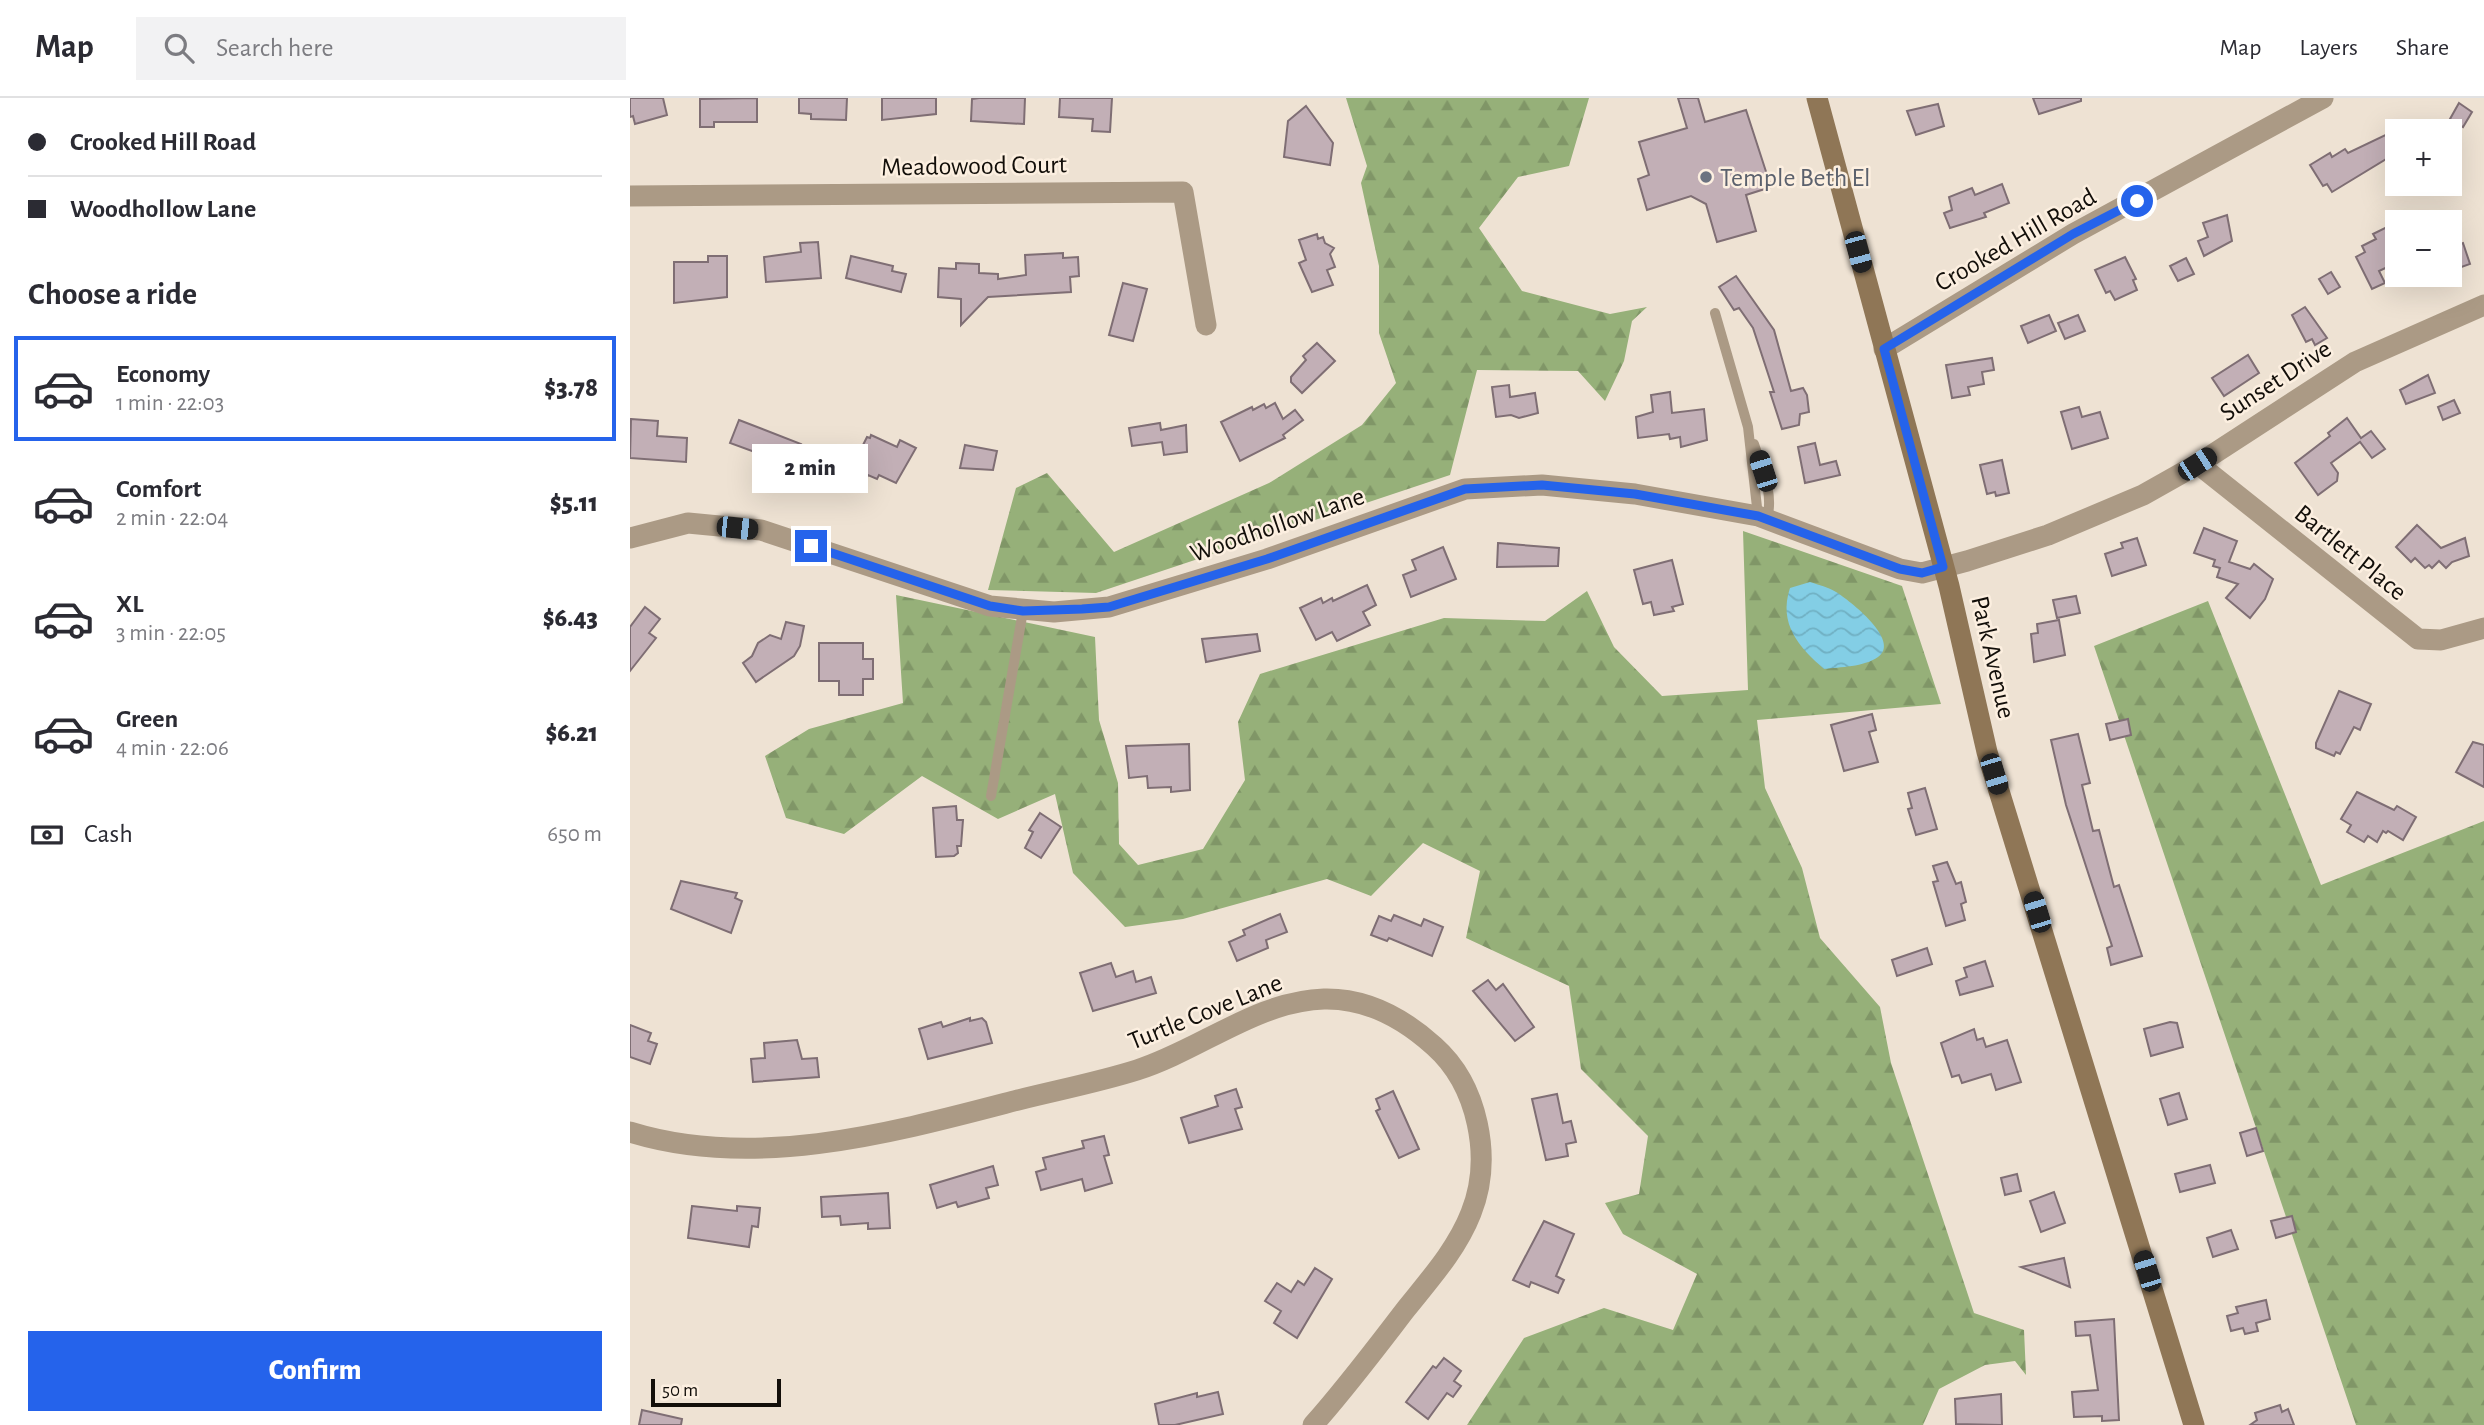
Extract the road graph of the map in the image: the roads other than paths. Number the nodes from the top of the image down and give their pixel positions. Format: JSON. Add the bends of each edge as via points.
{"nodes":[{"id":1,"x":1816,"y":98,"type":"edge"},
{"id":2,"x":2323,"y":98,"type":"edge"},
{"id":3,"x":630,"y":196,"type":"edge"},
{"id":4,"x":2484,"y":305,"type":"edge"},
{"id":5,"x":1715,"y":313,"type":"dead end"},
{"id":6,"x":1206,"y":325,"type":"dead end"},
{"id":7,"x":1884,"y":349,"type":"junction"},
{"id":8,"x":2197,"y":464,"type":"junction"},
{"id":9,"x":1763,"y":517,"type":"junction"},
{"id":10,"x":630,"y":538,"type":"edge"},
{"id":11,"x":1943,"y":567,"type":"junction"},
{"id":12,"x":1023,"y":611,"type":"junction"},
{"id":13,"x":2484,"y":628,"type":"edge"},
{"id":14,"x":991,"y":796,"type":"dead end"},
{"id":15,"x":630,"y":1132,"type":"edge"},
{"id":16,"x":1313,"y":1425,"type":"edge"},
{"id":17,"x":2194,"y":1425,"type":"edge"}],
"edges":[{"from":1,"to":7,"type":"main road","name":"Park Avenue"},
{"from":2,"to":7,"type":"street","name":"Crooked Hill Road","via":[[2073,234]]},
{"from":3,"to":6,"type":"street","name":"Meadowood Court","via":[[1183,191]]},
{"from":4,"to":8,"type":"street","name":"Sunset Drive","via":[[2355,362]]},
{"from":5,"to":9,"type":"lane","via":[[1770,492],[1771,504]]},
{"from":7,"to":11,"type":"main road","name":"Park Avenue"},
{"from":8,"to":11,"type":"street","name":"Sunset Drive","via":[[2143,495],[2048,535]]},
{"from":8,"to":13,"type":"street","name":"Bartlett Place","via":[[2418,639],[2441,640]]},
{"from":9,"to":11,"type":"street","name":"Woodhollow Lane","via":[[1900,569],[1922,573]]},
{"from":9,"to":12,"type":"street","name":"Woodhollow Lane","via":[[1635,494],[1542,485],[1465,489],[1267,559],[1109,607]]},
{"from":10,"to":12,"type":"street","name":"Woodhollow Lane","via":[[688,523],[761,530],[990,606]]},
{"from":11,"to":17,"type":"main road","name":"Park Avenue","via":[[1987,752]]},
{"from":12,"to":14,"type":"lane"},
{"from":15,"to":16,"type":"street","name":"Turtle Cove Lane","via":[[714,1149],[832,1140],[909,1128],[1138,1070],[1283,1006],[1325,999],[1371,1005],[1412,1026],[1441,1052],[1464,1085],[1479,1127],[1481,1172],[1472,1212],[1451,1252]]}]}
